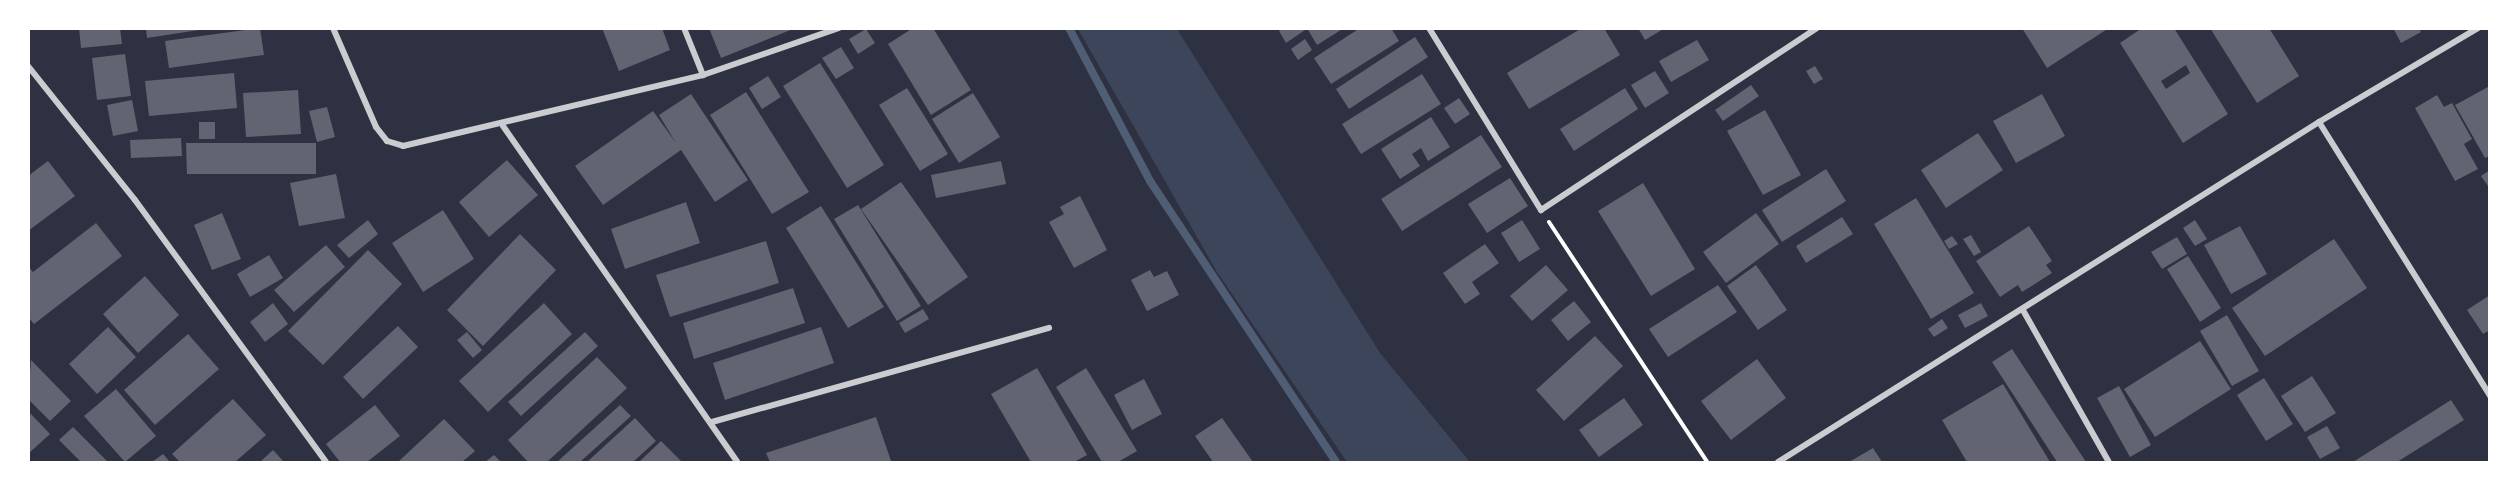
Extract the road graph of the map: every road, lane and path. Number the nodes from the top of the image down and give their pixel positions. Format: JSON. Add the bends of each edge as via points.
{"nodes":[{"id":1,"x":333,"y":28,"type":"edge"},
{"id":2,"x":684,"y":28,"type":"edge"},
{"id":3,"x":839,"y":28,"type":"edge"},
{"id":4,"x":1430,"y":28,"type":"edge"},
{"id":5,"x":1817,"y":28,"type":"edge"},
{"id":6,"x":2478,"y":28,"type":"edge"},
{"id":7,"x":28,"y":66,"type":"edge"},
{"id":8,"x":703,"y":75,"type":"junction"},
{"id":9,"x":2319,"y":122,"type":"junction"},
{"id":10,"x":503,"y":126,"type":"junction"},
{"id":11,"x":1541,"y":210,"type":"junction"},
{"id":12,"x":2024,"y":312,"type":"junction"},
{"id":13,"x":1049,"y":328,"type":"dead end"},
{"id":14,"x":2490,"y":396,"type":"edge"},
{"id":15,"x":711,"y":422,"type":"junction"},
{"id":16,"x":326,"y":462,"type":"edge"},
{"id":17,"x":737,"y":462,"type":"edge"},
{"id":18,"x":1707,"y":462,"type":"edge"},
{"id":19,"x":1778,"y":462,"type":"edge"},
{"id":20,"x":2109,"y":462,"type":"edge"}],
"edges":[{"from":1,"to":10,"type":"street","via":[[387,141],[403,146]]},
{"from":2,"to":8,"type":"street"},
{"from":3,"to":8,"type":"street"},
{"from":4,"to":11,"type":"street"},
{"from":5,"to":11,"type":"street"},
{"from":6,"to":9,"type":"street"},
{"from":7,"to":16,"type":"street","via":[[135,200]]},
{"from":8,"to":10,"type":"street"},
{"from":9,"to":12,"type":"street"},
{"from":9,"to":14,"type":"street"},
{"from":10,"to":15,"type":"street"},
{"from":11,"to":18,"type":"path"},
{"from":12,"to":19,"type":"street"},
{"from":12,"to":20,"type":"street"},
{"from":13,"to":15,"type":"street"},
{"from":15,"to":17,"type":"street"}]}
